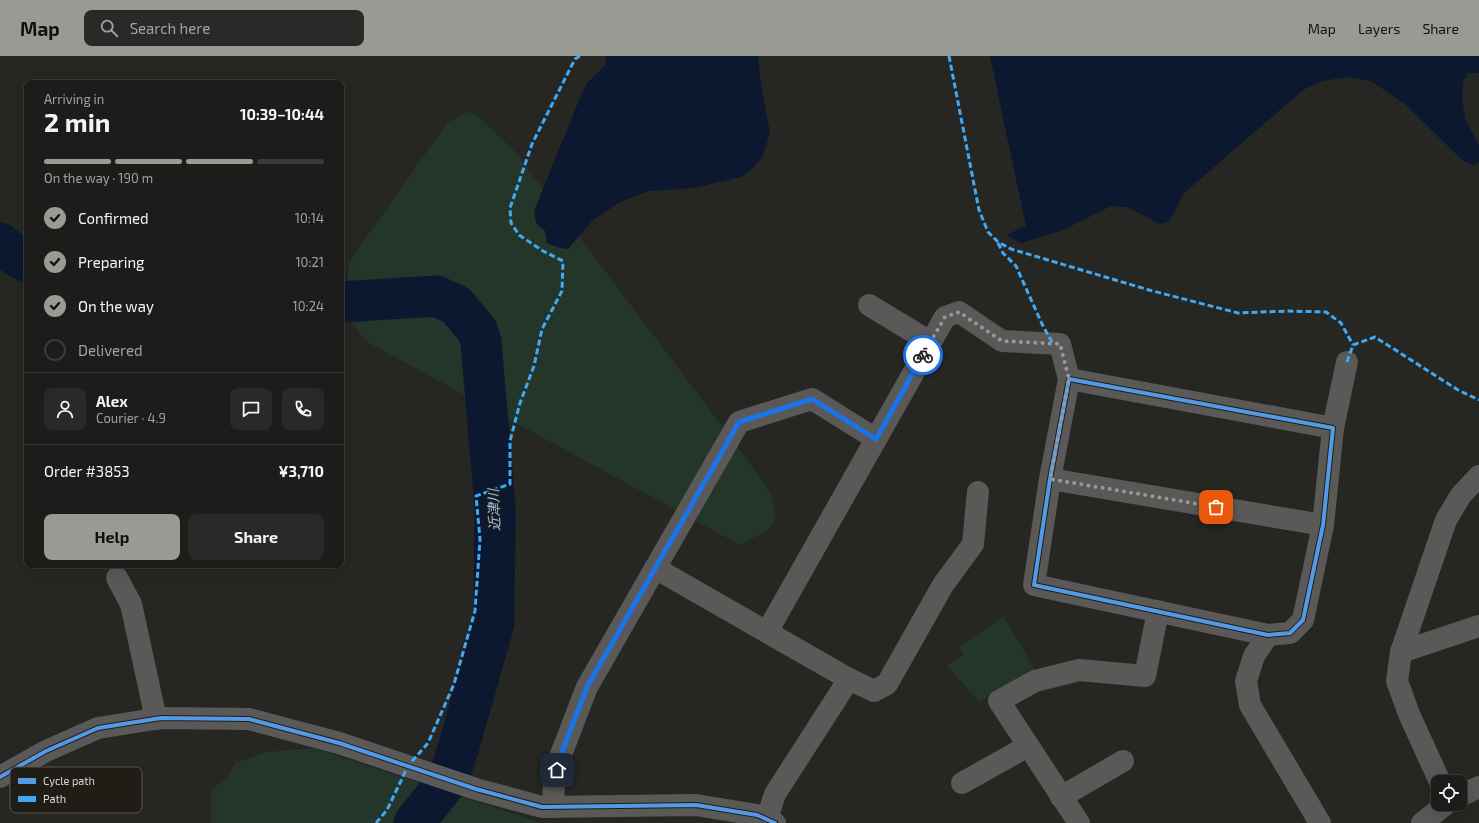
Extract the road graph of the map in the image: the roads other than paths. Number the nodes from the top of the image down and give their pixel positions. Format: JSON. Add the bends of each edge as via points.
{"nodes":[{"id":1,"x":868,"y":305,"type":"dead end"},
{"id":2,"x":930,"y":342,"type":"junction"},
{"id":3,"x":1346,"y":362,"type":"dead end"},
{"id":4,"x":1069,"y":379,"type":"junction"},
{"id":5,"x":1333,"y":428,"type":"junction"},
{"id":6,"x":876,"y":439,"type":"junction"},
{"id":7,"x":1479,"y":476,"type":"edge"},
{"id":8,"x":1050,"y":479,"type":"junction"},
{"id":9,"x":978,"y":492,"type":"dead end"},
{"id":10,"x":1322,"y":525,"type":"junction"},
{"id":11,"x":655,"y":568,"type":"junction"},
{"id":12,"x":118,"y":578,"type":"dead end"},
{"id":13,"x":1158,"y":611,"type":"junction"},
{"id":14,"x":1479,"y":626,"type":"edge"},
{"id":15,"x":767,"y":632,"type":"junction"},
{"id":16,"x":1268,"y":635,"type":"junction"},
{"id":17,"x":1401,"y":652,"type":"junction"},
{"id":18,"x":849,"y":679,"type":"junction"},
{"id":19,"x":156,"y":719,"type":"junction"},
{"id":20,"x":1028,"y":746,"type":"junction"},
{"id":21,"x":1122,"y":761,"type":"dead end"},
{"id":22,"x":18,"y":767,"type":"edge"},
{"id":23,"x":10,"y":771,"type":"edge"},
{"id":24,"x":1437,"y":775,"type":"edge"},
{"id":25,"x":0,"y":777,"type":"edge"},
{"id":26,"x":962,"y":783,"type":"dead end"},
{"id":27,"x":1479,"y":787,"type":"edge"},
{"id":28,"x":1467,"y":793,"type":"edge"},
{"id":29,"x":1061,"y":797,"type":"junction"},
{"id":30,"x":553,"y":807,"type":"junction"},
{"id":31,"x":1437,"y":811,"type":"edge"},
{"id":32,"x":771,"y":821,"type":"edge"},
{"id":33,"x":1079,"y":823,"type":"edge"},
{"id":34,"x":1320,"y":823,"type":"edge"},
{"id":35,"x":1422,"y":823,"type":"edge"}],
"edges":[{"from":1,"to":2,"type":"street"},
{"from":2,"to":4,"type":"street","via":[[945,317],[959,312],[1002,341],[1060,344]]},
{"from":2,"to":6,"type":"street"},
{"from":3,"to":5,"type":"street"},
{"from":4,"to":5,"type":"street"},
{"from":4,"to":8,"type":"street"},
{"from":5,"to":10,"type":"street"},
{"from":6,"to":11,"type":"street","via":[[812,399],[739,422]]},
{"from":6,"to":15,"type":"street"},
{"from":7,"to":17,"type":"street","via":[[1461,495],[1446,520]]},
{"from":8,"to":10,"type":"street"},
{"from":8,"to":13,"type":"street","via":[[1034,585]]},
{"from":9,"to":18,"type":"street","via":[[973,544],[943,585],[887,684],[874,691]]},
{"from":10,"to":16,"type":"street","via":[[1303,620],[1290,633]]},
{"from":11,"to":15,"type":"street"},
{"from":11,"to":30,"type":"street","via":[[587,687],[560,757],[554,782]]},
{"from":12,"to":19,"type":"street","via":[[131,604]]},
{"from":13,"to":16,"type":"street"},
{"from":13,"to":20,"type":"street","via":[[1145,676],[1079,670],[1035,681],[999,702]]},
{"from":14,"to":17,"type":"street"},
{"from":15,"to":18,"type":"street"},
{"from":16,"to":34,"type":"street","via":[[1254,656],[1246,680],[1250,705]]},
{"from":17,"to":24,"type":"street","via":[[1397,681]]},
{"from":18,"to":32,"type":"street","via":[[775,794]]},
{"from":19,"to":22,"type":"street","via":[[98,728],[46,751]]},
{"from":19,"to":30,"type":"street","via":[[250,719],[339,744],[476,789],[542,807]]},
{"from":20,"to":26,"type":"street"},
{"from":20,"to":29,"type":"street"},
{"from":21,"to":29,"type":"street"},
{"from":23,"to":25,"type":"street"},
{"from":27,"to":28,"type":"street"},
{"from":29,"to":33,"type":"street"},
{"from":30,"to":32,"type":"street","via":[[696,805],[757,815]]},
{"from":31,"to":35,"type":"street"}]}
